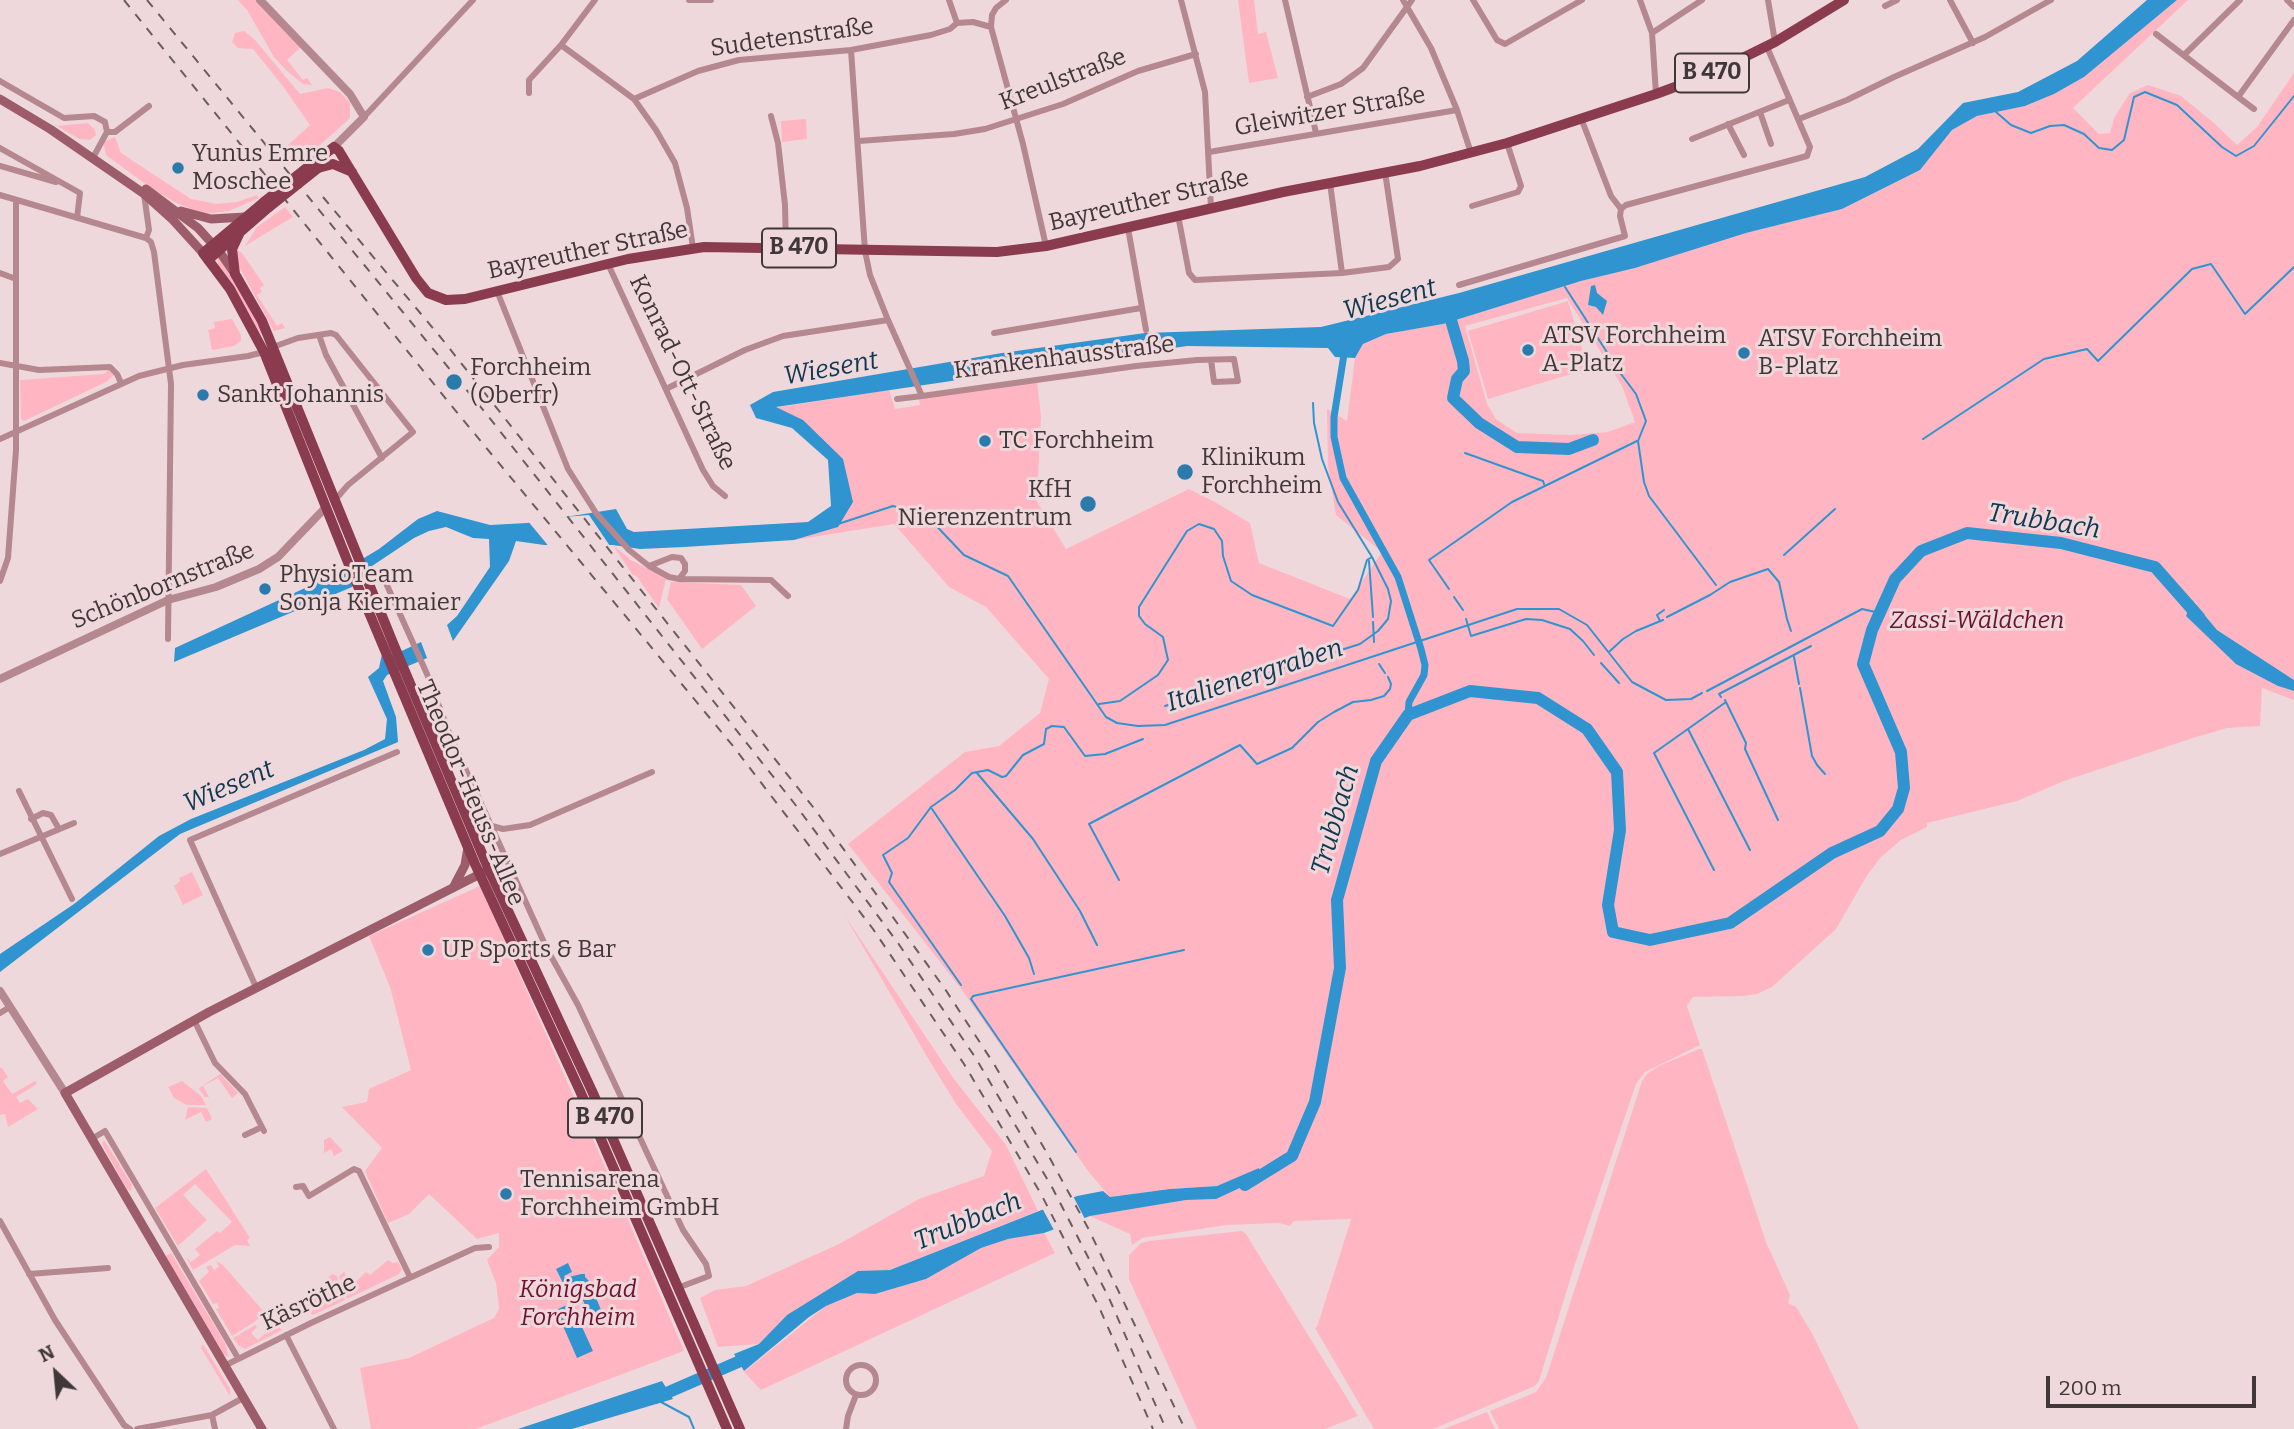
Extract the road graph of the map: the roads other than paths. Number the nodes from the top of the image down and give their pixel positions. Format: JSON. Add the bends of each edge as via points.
{"nodes":[{"id":1,"x":260,"y":0,"type":"edge"},
{"id":2,"x":473,"y":0,"type":"edge"},
{"id":3,"x":595,"y":0,"type":"edge"},
{"id":4,"x":689,"y":0,"type":"edge"},
{"id":5,"x":711,"y":0,"type":"edge"},
{"id":6,"x":949,"y":0,"type":"edge"},
{"id":7,"x":1006,"y":0,"type":"edge"},
{"id":8,"x":1181,"y":0,"type":"edge"},
{"id":9,"x":1284,"y":0,"type":"edge"},
{"id":10,"x":1473,"y":0,"type":"edge"},
{"id":11,"x":1582,"y":0,"type":"edge"},
{"id":12,"x":1640,"y":0,"type":"edge"},
{"id":13,"x":1702,"y":0,"type":"edge"},
{"id":14,"x":1768,"y":0,"type":"edge"},
{"id":15,"x":1843,"y":0,"type":"edge"},
{"id":16,"x":1897,"y":0,"type":"edge"},
{"id":17,"x":1950,"y":0,"type":"edge"},
{"id":18,"x":2051,"y":0,"type":"edge"},
{"id":19,"x":2240,"y":0,"type":"edge"},
{"id":20,"x":2287,"y":0,"type":"edge"},
{"id":21,"x":1407,"y":2,"type":"edge"},
{"id":22,"x":2040,"y":3,"type":"edge"},
{"id":23,"x":1885,"y":6,"type":"dead end"},
{"id":24,"x":2294,"y":7,"type":"edge"},
{"id":25,"x":992,"y":15,"type":"junction"},
{"id":26,"x":2294,"y":20,"type":"edge"},
{"id":27,"x":973,"y":22,"type":"junction"},
{"id":28,"x":957,"y":23,"type":"junction"},
{"id":29,"x":991,"y":27,"type":"junction"},
{"id":30,"x":1652,"y":33,"type":"junction"},
{"id":31,"x":2157,"y":34,"type":"dead end"},
{"id":32,"x":1973,"y":43,"type":"junction"},
{"id":33,"x":561,"y":44,"type":"junction"},
{"id":34,"x":1771,"y":44,"type":"junction"},
{"id":35,"x":851,"y":50,"type":"junction"},
{"id":36,"x":1196,"y":54,"type":"junction"},
{"id":37,"x":2184,"y":55,"type":"junction"},
{"id":38,"x":0,"y":81,"type":"edge"},
{"id":39,"x":529,"y":93,"type":"dead end"},
{"id":40,"x":1656,"y":94,"type":"junction"},
{"id":41,"x":1307,"y":97,"type":"junction"},
{"id":42,"x":2238,"y":97,"type":"junction"},
{"id":43,"x":0,"y":99,"type":"edge"},
{"id":44,"x":634,"y":99,"type":"junction"},
{"id":45,"x":1789,"y":100,"type":"junction"},
{"id":46,"x":149,"y":106,"type":"dead end"},
{"id":47,"x":2254,"y":109,"type":"dead end"},
{"id":48,"x":1457,"y":110,"type":"junction"},
{"id":49,"x":1760,"y":112,"type":"junction"},
{"id":50,"x":771,"y":116,"type":"dead end"},
{"id":51,"x":364,"y":117,"type":"junction"},
{"id":52,"x":1581,"y":118,"type":"junction"},
{"id":53,"x":1798,"y":119,"type":"junction"},
{"id":54,"x":1016,"y":120,"type":"junction"},
{"id":55,"x":1728,"y":124,"type":"junction"},
{"id":56,"x":50,"y":129,"type":"junction"},
{"id":57,"x":107,"y":132,"type":"junction"},
{"id":58,"x":1316,"y":133,"type":"junction"},
{"id":59,"x":1692,"y":139,"type":"dead end"},
{"id":60,"x":859,"y":141,"type":"junction"},
{"id":61,"x":1507,"y":143,"type":"junction"},
{"id":62,"x":1772,"y":144,"type":"dead end"},
{"id":63,"x":334,"y":147,"type":"junction"},
{"id":64,"x":0,"y":148,"type":"edge"},
{"id":65,"x":1209,"y":152,"type":"junction"},
{"id":66,"x":1471,"y":153,"type":"junction"},
{"id":67,"x":95,"y":154,"type":"junction"},
{"id":68,"x":1744,"y":155,"type":"dead end"},
{"id":69,"x":315,"y":165,"type":"junction"},
{"id":70,"x":0,"y":166,"type":"edge"},
{"id":71,"x":352,"y":172,"type":"junction"},
{"id":72,"x":1384,"y":172,"type":"junction"},
{"id":73,"x":1329,"y":183,"type":"junction"},
{"id":74,"x":67,"y":186,"type":"junction"},
{"id":75,"x":143,"y":192,"type":"junction"},
{"id":76,"x":0,"y":195,"type":"edge"},
{"id":77,"x":16,"y":200,"type":"junction"},
{"id":78,"x":267,"y":204,"type":"junction"},
{"id":79,"x":1472,"y":206,"type":"dead end"},
{"id":80,"x":175,"y":209,"type":"junction"},
{"id":81,"x":1211,"y":209,"type":"junction"},
{"id":82,"x":1621,"y":209,"type":"junction"},
{"id":83,"x":1178,"y":215,"type":"junction"},
{"id":84,"x":244,"y":217,"type":"junction"},
{"id":85,"x":77,"y":218,"type":"junction"},
{"id":86,"x":1128,"y":228,"type":"junction"},
{"id":87,"x":240,"y":232,"type":"junction"},
{"id":88,"x":146,"y":238,"type":"junction"},
{"id":89,"x":1046,"y":246,"type":"junction"},
{"id":90,"x":786,"y":247,"type":"junction"},
{"id":91,"x":216,"y":248,"type":"junction"},
{"id":92,"x":693,"y":248,"type":"junction"},
{"id":93,"x":865,"y":251,"type":"junction"},
{"id":94,"x":206,"y":256,"type":"junction"},
{"id":95,"x":608,"y":264,"type":"junction"},
{"id":96,"x":0,"y":273,"type":"edge"},
{"id":97,"x":1342,"y":273,"type":"junction"},
{"id":98,"x":235,"y":274,"type":"junction"},
{"id":99,"x":16,"y":279,"type":"junction"},
{"id":100,"x":1459,"y":285,"type":"dead end"},
{"id":101,"x":497,"y":291,"type":"junction"},
{"id":102,"x":1141,"y":307,"type":"junction"},
{"id":103,"x":888,"y":320,"type":"junction"},
{"id":104,"x":1146,"y":330,"type":"dead end"},
{"id":105,"x":994,"y":333,"type":"dead end"},
{"id":106,"x":319,"y":335,"type":"junction"},
{"id":107,"x":268,"y":349,"type":"junction"},
{"id":108,"x":1211,"y":360,"type":"junction"},
{"id":109,"x":0,"y":363,"type":"edge"},
{"id":110,"x":16,"y":367,"type":"junction"},
{"id":111,"x":170,"y":368,"type":"junction"},
{"id":112,"x":121,"y":383,"type":"junction"},
{"id":113,"x":666,"y":388,"type":"junction"},
{"id":114,"x":921,"y":393,"type":"junction"},
{"id":115,"x":897,"y":399,"type":"dead end"},
{"id":116,"x":16,"y":431,"type":"junction"},
{"id":117,"x":0,"y":439,"type":"edge"},
{"id":118,"x":382,"y":458,"type":"junction"},
{"id":119,"x":725,"y":496,"type":"dead end"},
{"id":120,"x":330,"y":503,"type":"junction"},
{"id":121,"x":649,"y":566,"type":"junction"},
{"id":122,"x":382,"y":572,"type":"dead end"},
{"id":123,"x":679,"y":579,"type":"junction"},
{"id":124,"x":0,"y":581,"type":"edge"},
{"id":125,"x":788,"y":596,"type":"dead end"},
{"id":126,"x":168,"y":600,"type":"junction"},
{"id":127,"x":168,"y":639,"type":"dead end"},
{"id":128,"x":0,"y":679,"type":"edge"},
{"id":129,"x":405,"y":685,"type":"junction"},
{"id":130,"x":397,"y":752,"type":"dead end"},
{"id":131,"x":652,"y":772,"type":"dead end"},
{"id":132,"x":19,"y":791,"type":"dead end"},
{"id":133,"x":31,"y":819,"type":"junction"},
{"id":134,"x":74,"y":823,"type":"dead end"},
{"id":135,"x":492,"y":826,"type":"junction"},
{"id":136,"x":59,"y":829,"type":"junction"},
{"id":137,"x":40,"y":837,"type":"junction"},
{"id":138,"x":468,"y":847,"type":"junction"},
{"id":139,"x":0,"y":854,"type":"edge"},
{"id":140,"x":484,"y":872,"type":"junction"},
{"id":141,"x":452,"y":889,"type":"junction"},
{"id":142,"x":72,"y":899,"type":"dead end"},
{"id":143,"x":256,"y":987,"type":"junction"},
{"id":144,"x":0,"y":991,"type":"edge"},
{"id":145,"x":10,"y":1007,"type":"junction"},
{"id":146,"x":0,"y":1013,"type":"edge"},
{"id":147,"x":194,"y":1020,"type":"junction"},
{"id":148,"x":65,"y":1093,"type":"junction"},
{"id":149,"x":245,"y":1135,"type":"dead end"},
{"id":150,"x":93,"y":1138,"type":"junction"},
{"id":151,"x":296,"y":1187,"type":"dead end"},
{"id":152,"x":139,"y":1191,"type":"junction"},
{"id":153,"x":127,"y":1198,"type":"junction"},
{"id":154,"x":0,"y":1220,"type":"edge"},
{"id":155,"x":489,"y":1247,"type":"dead end"},
{"id":156,"x":108,"y":1268,"type":"dead end"},
{"id":157,"x":29,"y":1275,"type":"junction"},
{"id":158,"x":410,"y":1278,"type":"junction"},
{"id":159,"x":680,"y":1287,"type":"junction"},
{"id":160,"x":668,"y":1293,"type":"junction"},
{"id":161,"x":286,"y":1335,"type":"junction"},
{"id":162,"x":238,"y":1357,"type":"junction"},
{"id":163,"x":225,"y":1366,"type":"junction"},
{"id":164,"x":856,"y":1395,"type":"junction"},
{"id":165,"x":243,"y":1398,"type":"junction"},
{"id":166,"x":212,"y":1415,"type":"junction"},
{"id":167,"x":130,"y":1429,"type":"edge"},
{"id":168,"x":137,"y":1429,"type":"edge"},
{"id":169,"x":215,"y":1429,"type":"edge"},
{"id":170,"x":262,"y":1429,"type":"edge"},
{"id":171,"x":334,"y":1429,"type":"edge"},
{"id":172,"x":727,"y":1429,"type":"edge"},
{"id":173,"x":740,"y":1429,"type":"edge"},
{"id":174,"x":846,"y":1429,"type":"edge"}],
"edges":[{"from":1,"to":51,"type":"street","via":[[350,94]]},
{"from":2,"to":51,"type":"street"},
{"from":3,"to":33,"type":"street"},
{"from":4,"to":5,"type":"street"},
{"from":6,"to":28,"type":"street"},
{"from":7,"to":25,"type":"street"},
{"from":8,"to":36,"type":"street"},
{"from":9,"to":41,"type":"street"},
{"from":10,"to":11,"type":"street","via":[[1497,40],[1505,44]]},
{"from":12,"to":30,"type":"street"},
{"from":13,"to":30,"type":"street"},
{"from":14,"to":34,"type":"street"},
{"from":15,"to":34,"type":"main road","name":"Bayreuther Straße","number":"B 470"},
{"from":16,"to":23,"type":"street"},
{"from":17,"to":32,"type":"street"},
{"from":18,"to":22,"type":"street"},
{"from":19,"to":37,"type":"street"},
{"from":20,"to":24,"type":"street"},
{"from":21,"to":41,"type":"street","via":[[1363,68],[1341,84]]},
{"from":21,"to":48,"type":"street"},
{"from":22,"to":32,"type":"street"},
{"from":25,"to":27,"type":"street"},
{"from":25,"to":29,"type":"street"},
{"from":26,"to":42,"type":"street"},
{"from":27,"to":28,"type":"street","name":"Sudetenstraße"},
{"from":27,"to":29,"type":"street"},
{"from":28,"to":35,"type":"street","name":"Sudetenstraße","via":[[931,35]]},
{"from":29,"to":54,"type":"street"},
{"from":30,"to":40,"type":"street"},
{"from":31,"to":37,"type":"street"},
{"from":32,"to":53,"type":"street"},
{"from":33,"to":39,"type":"street","via":[[529,80]]},
{"from":33,"to":44,"type":"street"},
{"from":34,"to":40,"type":"main road","name":"Bayreuther Straße","number":"B 470"},
{"from":34,"to":45,"type":"street"},
{"from":35,"to":44,"type":"street","name":"Sudetenstraße","via":[[739,60],[698,71]]},
{"from":35,"to":60,"type":"street"},
{"from":36,"to":54,"type":"street","name":"Kreulstraße","via":[[1138,71]]},
{"from":36,"to":65,"type":"street","via":[[1205,92]]},
{"from":37,"to":42,"type":"street"},
{"from":38,"to":57,"type":"street","via":[[64,118],[94,116],[105,122]]},
{"from":40,"to":52,"type":"main road","name":"Bayreuther Straße","number":"B 470"},
{"from":41,"to":58,"type":"street"},
{"from":42,"to":47,"type":"street"},
{"from":43,"to":56,"type":"main road"},
{"from":44,"to":92,"type":"street","via":[[675,163]]},
{"from":45,"to":49,"type":"street"},
{"from":45,"to":53,"type":"street"},
{"from":46,"to":57,"type":"street","via":[[115,132]]},
{"from":48,"to":58,"type":"street","name":"Gleiwitzer Straße"},
{"from":48,"to":66,"type":"street"},
{"from":49,"to":55,"type":"street"},
{"from":49,"to":62,"type":"street"},
{"from":50,"to":90,"type":"street","via":[[778,143]]},
{"from":51,"to":63,"type":"street"},
{"from":52,"to":61,"type":"main road","name":"Bayreuther Straße","number":"B 470"},
{"from":52,"to":82,"type":"street","via":[[1611,196]]},
{"from":53,"to":82,"type":"street","via":[[1810,147],[1807,156]]},
{"from":54,"to":60,"type":"street","name":"Kreulstraße","via":[[954,134]]},
{"from":54,"to":89,"type":"street"},
{"from":55,"to":59,"type":"street"},
{"from":55,"to":68,"type":"street"},
{"from":56,"to":67,"type":"main road"},
{"from":56,"to":75,"type":"main road"},
{"from":57,"to":67,"type":"street"},
{"from":58,"to":65,"type":"street","name":"Gleiwitzer Straße"},
{"from":60,"to":93,"type":"street"},
{"from":61,"to":66,"type":"main road","name":"Bayreuther Straße","number":"B 470"},
{"from":61,"to":79,"type":"street","via":[[1521,186],[1518,192]]},
{"from":63,"to":69,"type":"main road","number":"B 470"},
{"from":63,"to":71,"type":"main road","name":"Bayreuther Straße","number":"B 470"},
{"from":64,"to":74,"type":"street"},
{"from":65,"to":81,"type":"street"},
{"from":66,"to":72,"type":"main road","name":"Bayreuther Straße","number":"B 470"},
{"from":67,"to":80,"type":"main road"},
{"from":69,"to":71,"type":"main road","via":[[332,164]]},
{"from":69,"to":78,"type":"main road","number":"B 470","bridge":true},
{"from":70,"to":74,"type":"street"},
{"from":71,"to":101,"type":"main road","name":"Bayreuther Straße","number":"B 470","via":[[428,293],[454,301]]},
{"from":72,"to":73,"type":"main road","name":"Bayreuther Straße","number":"B 470"},
{"from":72,"to":97,"type":"street","via":[[1398,259],[1389,267]]},
{"from":73,"to":81,"type":"main road","name":"Bayreuther Straße","number":"B 470"},
{"from":73,"to":97,"type":"street"},
{"from":74,"to":85,"type":"street","via":[[80,193]]},
{"from":75,"to":88,"type":"street","via":[[149,230]]},
{"from":75,"to":94,"type":"main road"},
{"from":76,"to":77,"type":"street"},
{"from":77,"to":85,"type":"street"},
{"from":77,"to":99,"type":"street"},
{"from":78,"to":84,"type":"main road","number":"B 470"},
{"from":78,"to":87,"type":"main road","number":"B 470"},
{"from":80,"to":84,"type":"main road","via":[[211,219]]},
{"from":80,"to":91,"type":"main road","name":"Theodor-Heuss-Allee"},
{"from":81,"to":83,"type":"main road","name":"Bayreuther Straße","number":"B 470"},
{"from":82,"to":100,"type":"street","via":[[1625,236]]},
{"from":83,"to":86,"type":"main road","name":"Bayreuther Straße","number":"B 470"},
{"from":83,"to":97,"type":"street","via":[[1189,274],[1195,280]]},
{"from":84,"to":91,"type":"main road","number":"B 470"},
{"from":85,"to":88,"type":"street"},
{"from":86,"to":89,"type":"main road","name":"Bayreuther Straße","number":"B 470"},
{"from":86,"to":102,"type":"street"},
{"from":87,"to":91,"type":"main road","number":"B 470"},
{"from":87,"to":98,"type":"main road","number":"B 470","via":[[232,257]]},
{"from":88,"to":111,"type":"street","via":[[154,253]]},
{"from":89,"to":93,"type":"main road","name":"Bayreuther Straße","number":"B 470","via":[[973,253]]},
{"from":90,"to":92,"type":"main road","name":"Bayreuther Straße","number":"B 470"},
{"from":90,"to":93,"type":"main road","name":"Bayreuther Straße","number":"B 470"},
{"from":91,"to":94,"type":"main road","number":"B 470"},
{"from":91,"to":98,"type":"main road","name":"Theodor-Heuss-Allee"},
{"from":92,"to":95,"type":"main road","name":"Bayreuther Straße","number":"B 470"},
{"from":93,"to":103,"type":"street"},
{"from":94,"to":107,"type":"main road","name":"Theodor-Heuss-Allee","number":"B 470"},
{"from":95,"to":101,"type":"main road","name":"Bayreuther Straße","number":"B 470"},
{"from":95,"to":113,"type":"street","name":"Konrad-Ott-Straße"},
{"from":96,"to":99,"type":"street"},
{"from":98,"to":107,"type":"main road","name":"Theodor-Heuss-Allee","number":"B 470","via":[[262,321]]},
{"from":99,"to":110,"type":"street"},
{"from":101,"to":121,"type":"street","via":[[568,468],[596,513]]},
{"from":102,"to":104,"type":"street"},
{"from":102,"to":105,"type":"street"},
{"from":103,"to":113,"type":"street","via":[[783,336]]},
{"from":103,"to":114,"type":"street"},
{"from":106,"to":107,"type":"street"},
{"from":106,"to":118,"type":"street","via":[[335,374]]},
{"from":106,"to":118,"type":"street","via":[[337,335],[412,432]]},
{"from":107,"to":111,"type":"street"},
{"from":107,"to":120,"type":"main road","name":"Theodor-Heuss-Allee","number":"B 470"},
{"from":108,"to":108,"type":"street","name":"Krankenhausstraße","via":[[1214,382],[1238,381],[1234,359]]},
{"from":108,"to":114,"type":"street","name":"Krankenhausstraße"},
{"from":109,"to":110,"type":"street"},
{"from":110,"to":112,"type":"street","via":[[110,368]]},
{"from":110,"to":116,"type":"street"},
{"from":111,"to":112,"type":"street"},
{"from":111,"to":126,"type":"street"},
{"from":112,"to":116,"type":"street"},
{"from":113,"to":119,"type":"street","name":"Konrad-Ott-Straße","via":[[703,470]]},
{"from":114,"to":115,"type":"street","name":"Krankenhausstraße"},
{"from":116,"to":117,"type":"street"},
{"from":116,"to":124,"type":"street","via":[[8,558]]},
{"from":118,"to":120,"type":"street"},
{"from":120,"to":126,"type":"street","name":"Schönbornstraße","via":[[270,563],[216,587]]},
{"from":120,"to":129,"type":"main road","name":"Theodor-Heuss-Allee","number":"B 470"},
{"from":121,"to":123,"type":"street"},
{"from":121,"to":123,"type":"street","via":[[672,556],[681,558],[685,571]]},
{"from":122,"to":135,"type":"street"},
{"from":123,"to":125,"type":"street","via":[[771,580]]},
{"from":126,"to":127,"type":"street"},
{"from":126,"to":128,"type":"street","name":"Schönbornstraße"},
{"from":129,"to":138,"type":"main road","name":"Theodor-Heuss-Allee","number":"B 470"},
{"from":129,"to":140,"type":"main road","name":"Theodor-Heuss-Allee","number":"B 470"},
{"from":130,"to":143,"type":"street","via":[[190,840]]},
{"from":131,"to":135,"type":"street","via":[[530,825]]},
{"from":132,"to":133,"type":"street"},
{"from":133,"to":136,"type":"street","via":[[43,813],[51,815]]},
{"from":133,"to":137,"type":"street"},
{"from":134,"to":136,"type":"street"},
{"from":135,"to":159,"type":"street","via":[[678,1220],[706,1264],[709,1276]]},
{"from":136,"to":137,"type":"street"},
{"from":137,"to":139,"type":"street"},
{"from":137,"to":142,"type":"street"},
{"from":138,"to":140,"type":"main road","name":"Theodor-Heuss-Allee","number":"B 470"},
{"from":138,"to":141,"type":"main road","via":[[465,865]]},
{"from":140,"to":141,"type":"main road"},
{"from":140,"to":159,"type":"main road","name":"Theodor-Heuss-Allee","number":"B 470","via":[[592,1091]]},
{"from":140,"to":160,"type":"main road","name":"Theodor-Heuss-Allee","number":"B 470"},
{"from":141,"to":143,"type":"main road"},
{"from":143,"to":147,"type":"main road"},
{"from":144,"to":145,"type":"street"},
{"from":145,"to":146,"type":"street"},
{"from":145,"to":148,"type":"street"},
{"from":147,"to":148,"type":"main road"},
{"from":147,"to":149,"type":"street","via":[[215,1063],[244,1094],[263,1129]]},
{"from":148,"to":150,"type":"main road"},
{"from":150,"to":152,"type":"street","via":[[105,1131]]},
{"from":150,"to":153,"type":"main road"},
{"from":151,"to":158,"type":"street","via":[[303,1186],[309,1196],[354,1169],[359,1171]]},
{"from":152,"to":153,"type":"street"},
{"from":152,"to":162,"type":"street"},
{"from":153,"to":163,"type":"main road"},
{"from":154,"to":157,"type":"street"},
{"from":155,"to":158,"type":"street","name":"Käsröthe","via":[[475,1248]]},
{"from":156,"to":157,"type":"street"},
{"from":157,"to":167,"type":"street"},
{"from":158,"to":161,"type":"street","name":"Käsröthe"},
{"from":159,"to":160,"type":"main road"},
{"from":159,"to":173,"type":"main road","name":"Theodor-Heuss-Allee","number":"B 470"},
{"from":160,"to":172,"type":"main road","name":"Theodor-Heuss-Allee","number":"B 470"},
{"from":161,"to":162,"type":"street","name":"Käsröthe"},
{"from":161,"to":171,"type":"street"},
{"from":162,"to":163,"type":"street","name":"Käsröthe"},
{"from":163,"to":165,"type":"main road"},
{"from":164,"to":164,"type":"street","via":[[868,1394],[874,1387],[876,1378],[867,1366],[853,1367],[846,1375],[847,1387]]},
{"from":164,"to":174,"type":"street"},
{"from":165,"to":166,"type":"street"},
{"from":165,"to":170,"type":"main road"},
{"from":166,"to":168,"type":"street"},
{"from":166,"to":169,"type":"street"}]}
